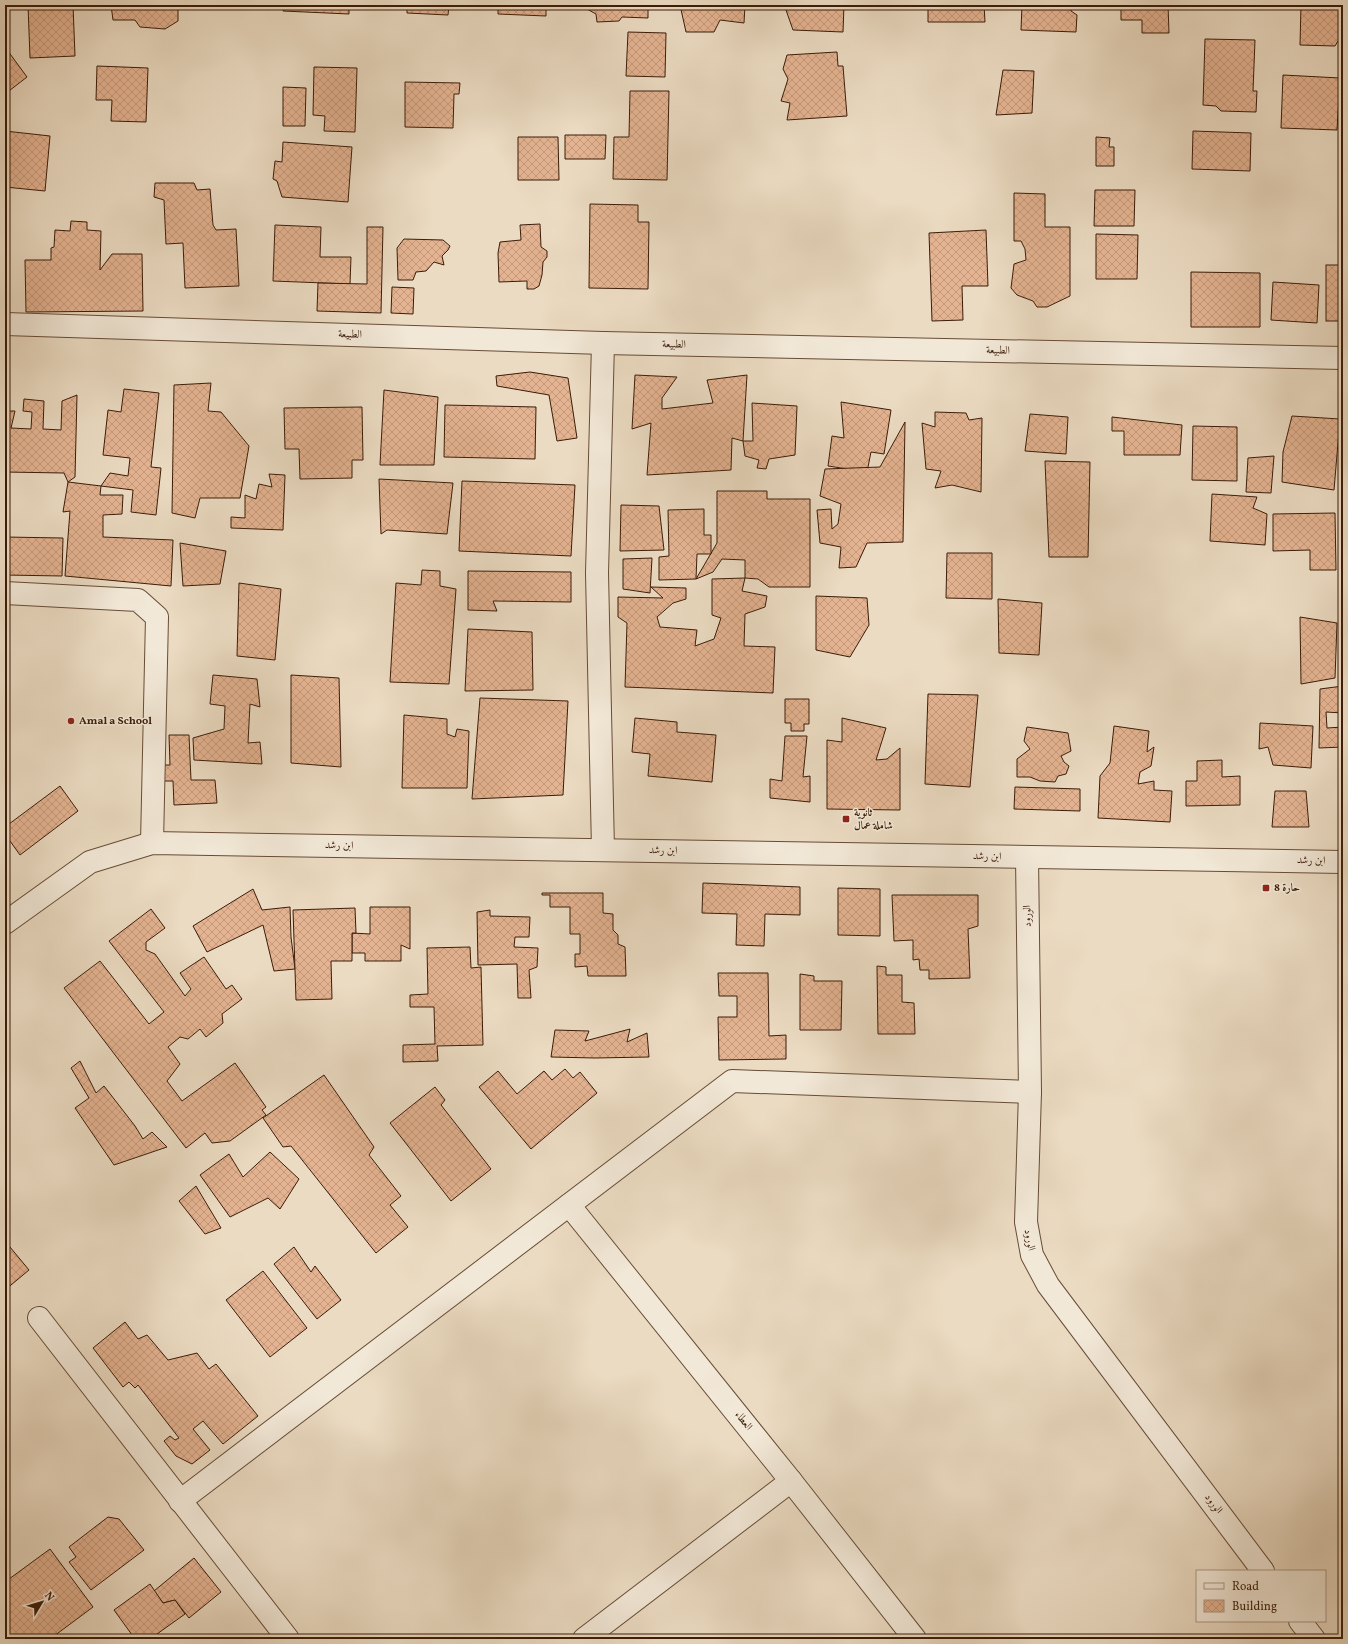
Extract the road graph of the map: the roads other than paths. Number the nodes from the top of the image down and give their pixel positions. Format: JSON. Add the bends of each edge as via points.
{"nodes":[{"id":1,"x":5,"y":324,"type":"edge"},
{"id":2,"x":603,"y":343,"type":"junction"},
{"id":3,"x":1343,"y":358,"type":"edge"},
{"id":4,"x":5,"y":593,"type":"edge"},
{"id":5,"x":152,"y":843,"type":"junction"},
{"id":6,"x":603,"y":850,"type":"junction"},
{"id":7,"x":1027,"y":857,"type":"junction"},
{"id":8,"x":1343,"y":862,"type":"edge"},
{"id":9,"x":5,"y":923,"type":"edge"},
{"id":10,"x":1030,"y":1092,"type":"junction"},
{"id":11,"x":569,"y":1205,"type":"junction"},
{"id":12,"x":39,"y":1318,"type":"dead end"},
{"id":13,"x":791,"y":1481,"type":"junction"},
{"id":14,"x":180,"y":1501,"type":"junction"},
{"id":15,"x":1262,"y":1570,"type":"edge"},
{"id":16,"x":1301,"y":1622,"type":"edge"},
{"id":17,"x":288,"y":1639,"type":"edge"},
{"id":18,"x":584,"y":1639,"type":"edge"},
{"id":19,"x":915,"y":1639,"type":"edge"},
{"id":20,"x":1314,"y":1639,"type":"edge"}],
"edges":[{"from":1,"to":2,"type":"street","name":"الطبيعة"},
{"from":2,"to":3,"type":"street","name":"الطبيعة"},
{"from":2,"to":6,"type":"street","via":[[597,573]]},
{"from":4,"to":5,"type":"street","via":[[138,600],[157,618]]},
{"from":5,"to":6,"type":"street","name":"ابن رشد"},
{"from":5,"to":9,"type":"street","name":"ابن رشد","via":[[90,862]]},
{"from":6,"to":7,"type":"street","name":"ابن رشد"},
{"from":7,"to":8,"type":"street","name":"ابن رشد"},
{"from":7,"to":10,"type":"street","name":"الورود"},
{"from":10,"to":11,"type":"street","via":[[732,1082]]},
{"from":10,"to":15,"type":"street","name":"الورود","via":[[1026,1222],[1032,1255],[1048,1285]]},
{"from":11,"to":13,"type":"street","name":"العطاء"},
{"from":11,"to":14,"type":"street"},
{"from":12,"to":14,"type":"street"},
{"from":13,"to":18,"type":"street"},
{"from":13,"to":19,"type":"street","name":"العطاء"},
{"from":14,"to":17,"type":"street"},
{"from":16,"to":20,"type":"street"}]}
